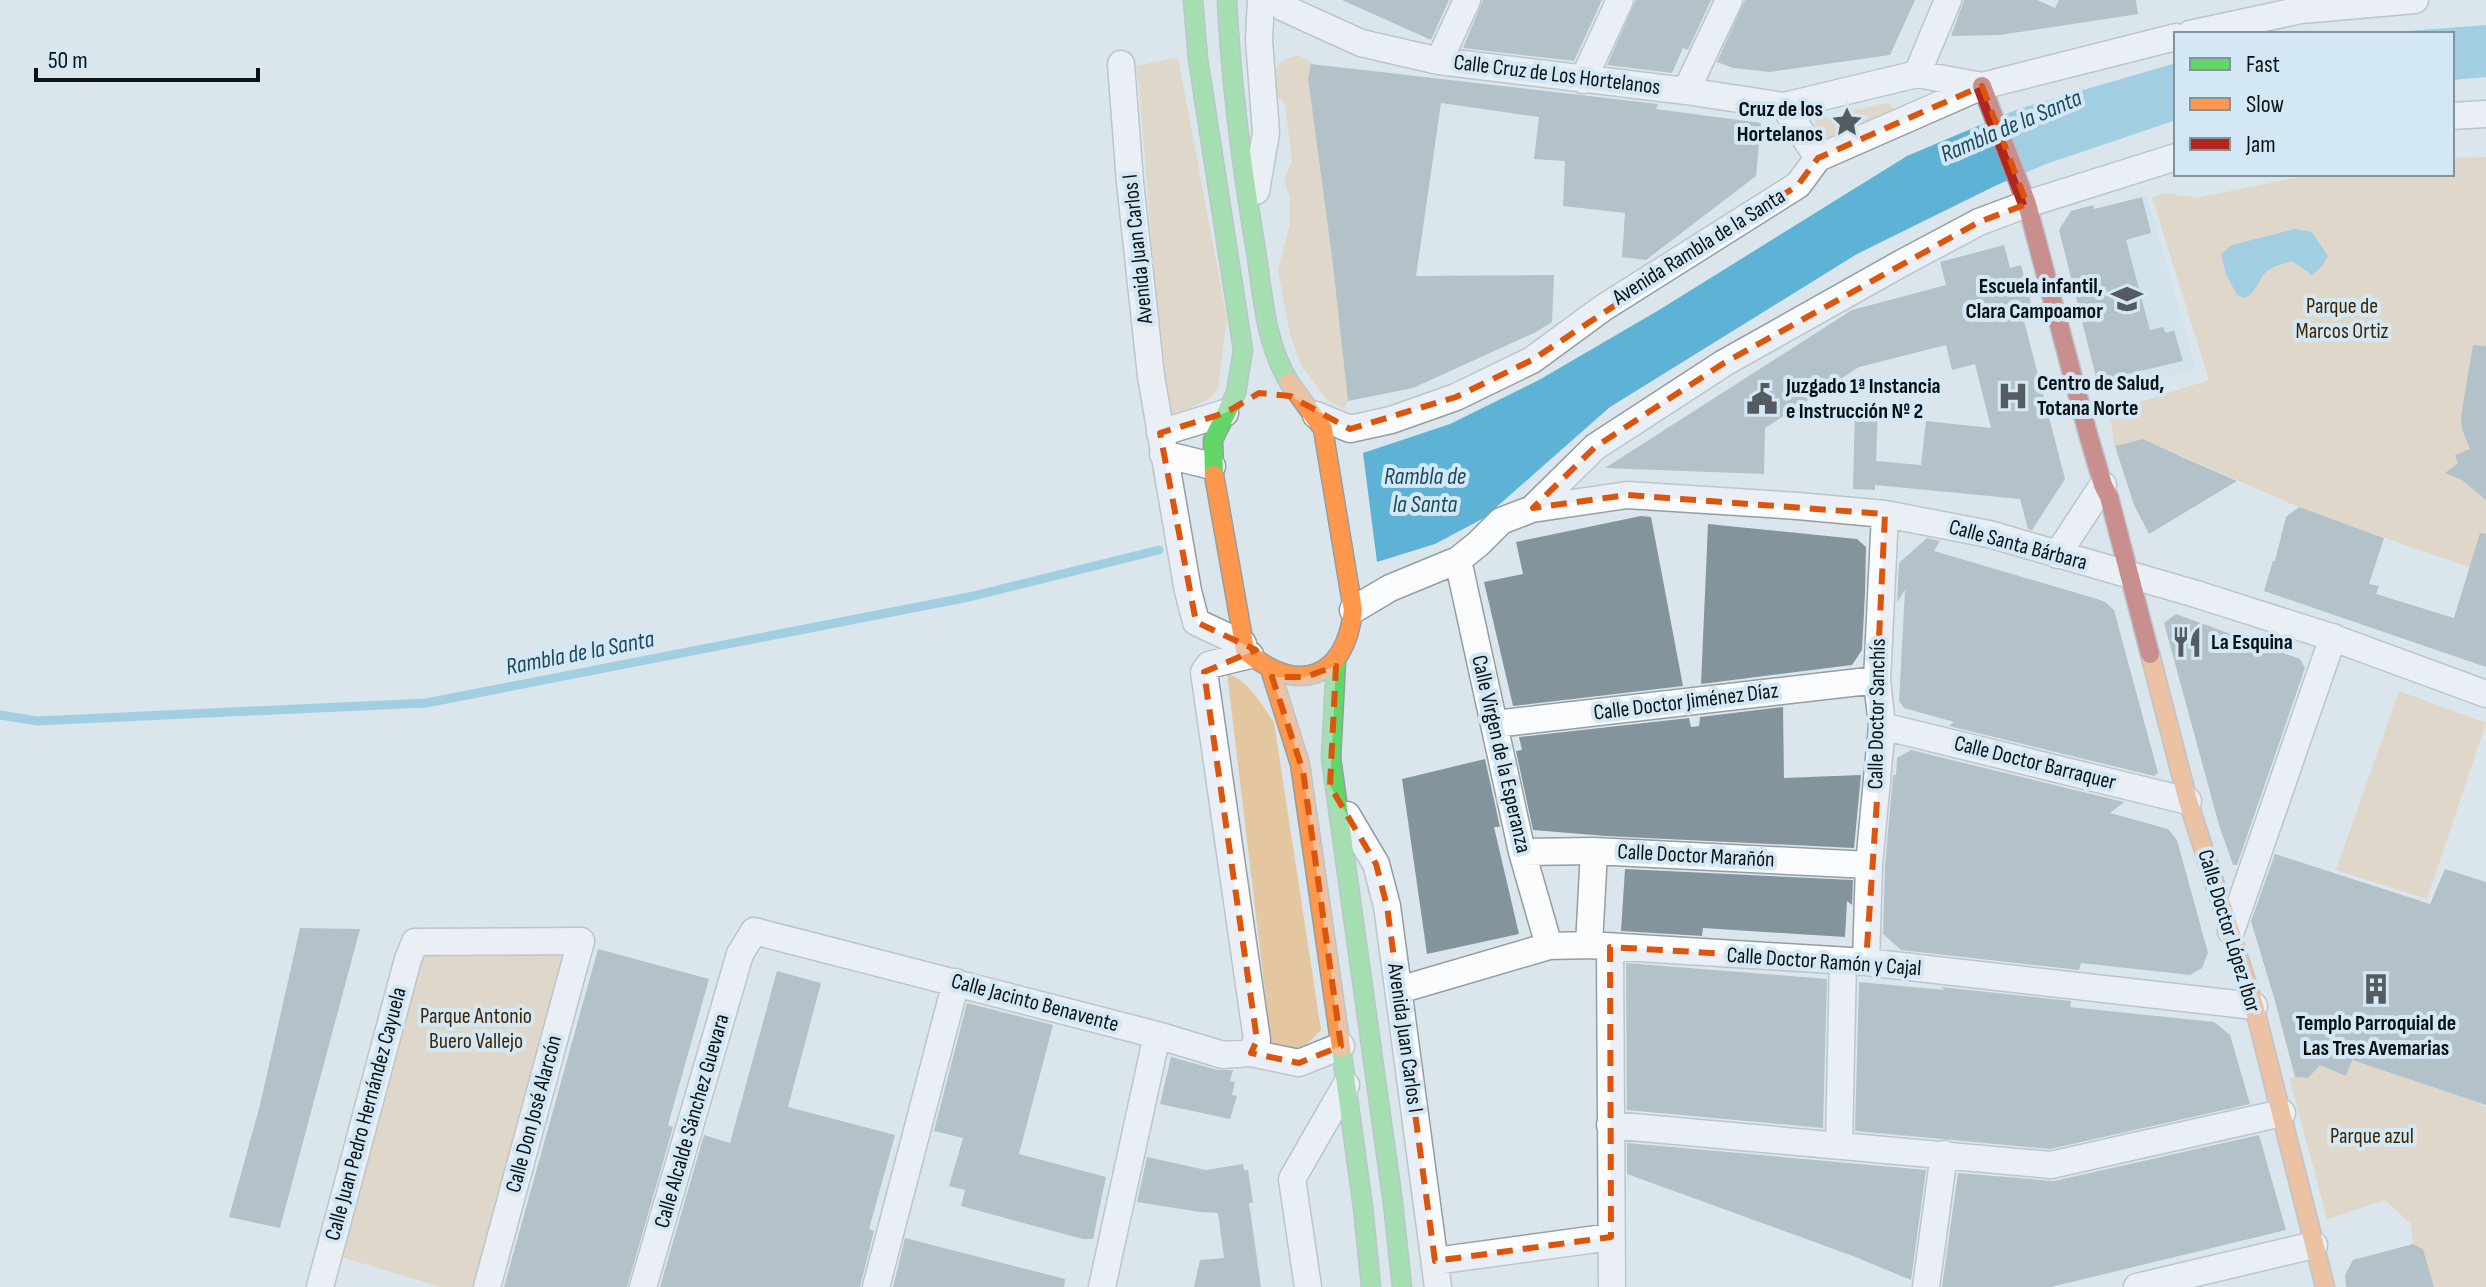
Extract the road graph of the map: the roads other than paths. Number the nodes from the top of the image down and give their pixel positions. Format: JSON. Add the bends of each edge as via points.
{"nodes":[{"id":1,"x":1193,"y":0,"type":"edge"},
{"id":2,"x":1227,"y":0,"type":"edge"},
{"id":3,"x":1261,"y":0,"type":"edge"},
{"id":4,"x":1282,"y":0,"type":"edge"},
{"id":5,"x":1467,"y":0,"type":"edge"},
{"id":6,"x":1620,"y":0,"type":"edge"},
{"id":7,"x":1729,"y":0,"type":"edge"},
{"id":8,"x":1948,"y":0,"type":"edge"},
{"id":9,"x":2234,"y":0,"type":"edge"},
{"id":10,"x":2415,"y":0,"type":"edge"},
{"id":11,"x":2304,"y":5,"type":"edge"},
{"id":12,"x":1314,"y":11,"type":"edge"},
{"id":13,"x":2261,"y":18,"type":"junction"},
{"id":14,"x":2199,"y":32,"type":"edge"},
{"id":15,"x":2174,"y":38,"type":"edge"},
{"id":16,"x":1439,"y":61,"type":"junction"},
{"id":17,"x":1121,"y":64,"type":"dead end"},
{"id":18,"x":1917,"y":74,"type":"junction"},
{"id":19,"x":1583,"y":80,"type":"junction"},
{"id":20,"x":1982,"y":86,"type":"junction"},
{"id":21,"x":1686,"y":91,"type":"junction"},
{"id":22,"x":1784,"y":106,"type":"junction"},
{"id":23,"x":2486,"y":114,"type":"edge"},
{"id":24,"x":2454,"y":116,"type":"edge"},
{"id":25,"x":1818,"y":158,"type":"junction"},
{"id":26,"x":2174,"y":158,"type":"edge"},
{"id":27,"x":2027,"y":204,"type":"junction"},
{"id":28,"x":1252,"y":218,"type":"junction"},
{"id":29,"x":1275,"y":393,"type":"dead end"},
{"id":30,"x":1251,"y":396,"type":"dead end"},
{"id":31,"x":1228,"y":410,"type":"junction"},
{"id":32,"x":1310,"y":410,"type":"junction"},
{"id":33,"x":1161,"y":444,"type":"junction"},
{"id":34,"x":1212,"y":466,"type":"junction"},
{"id":35,"x":2103,"y":485,"type":"junction"},
{"id":36,"x":1532,"y":509,"type":"junction"},
{"id":37,"x":1885,"y":514,"type":"junction"},
{"id":38,"x":2057,"y":555,"type":"junction"},
{"id":39,"x":1458,"y":560,"type":"junction"},
{"id":40,"x":2130,"y":575,"type":"junction"},
{"id":41,"x":1353,"y":610,"type":"junction"},
{"id":42,"x":2333,"y":637,"type":"junction"},
{"id":43,"x":1246,"y":649,"type":"junction"},
{"id":44,"x":1336,"y":661,"type":"junction"},
{"id":45,"x":1271,"y":672,"type":"junction"},
{"id":46,"x":1877,"y":680,"type":"junction"},
{"id":47,"x":2486,"y":694,"type":"edge"},
{"id":48,"x":1495,"y":724,"type":"junction"},
{"id":49,"x":1882,"y":726,"type":"junction"},
{"id":50,"x":1338,"y":800,"type":"junction"},
{"id":51,"x":2188,"y":801,"type":"junction"},
{"id":52,"x":1594,"y":851,"type":"junction"},
{"id":53,"x":1522,"y":852,"type":"junction"},
{"id":54,"x":1869,"y":865,"type":"junction"},
{"id":55,"x":2231,"y":931,"type":"junction"},
{"id":56,"x":415,"y":942,"type":"joint"},
{"id":57,"x":1549,"y":946,"type":"junction"},
{"id":58,"x":1600,"y":946,"type":"junction"},
{"id":59,"x":740,"y":954,"type":"joint"},
{"id":60,"x":1854,"y":962,"type":"junction"},
{"id":61,"x":956,"y":982,"type":"junction"},
{"id":62,"x":1399,"y":990,"type":"junction"},
{"id":63,"x":2254,"y":1006,"type":"junction"},
{"id":64,"x":1157,"y":1035,"type":"junction"},
{"id":65,"x":1341,"y":1046,"type":"junction"},
{"id":66,"x":1251,"y":1053,"type":"junction"},
{"id":67,"x":1346,"y":1085,"type":"junction"},
{"id":68,"x":2282,"y":1113,"type":"junction"},
{"id":69,"x":1610,"y":1125,"type":"junction"},
{"id":70,"x":1839,"y":1145,"type":"junction"},
{"id":71,"x":1944,"y":1154,"type":"junction"},
{"id":72,"x":1611,"y":1237,"type":"junction"},
{"id":73,"x":2314,"y":1245,"type":"junction"},
{"id":74,"x":1435,"y":1261,"type":"junction"},
{"id":75,"x":329,"y":1285,"type":"edge"},
{"id":76,"x":487,"y":1287,"type":"edge"},
{"id":77,"x":643,"y":1287,"type":"edge"},
{"id":78,"x":876,"y":1287,"type":"edge"},
{"id":79,"x":1102,"y":1287,"type":"edge"},
{"id":80,"x":1308,"y":1287,"type":"edge"},
{"id":81,"x":1371,"y":1287,"type":"edge"},
{"id":82,"x":1402,"y":1287,"type":"edge"},
{"id":83,"x":1438,"y":1287,"type":"edge"},
{"id":84,"x":1612,"y":1287,"type":"edge"},
{"id":85,"x":1926,"y":1287,"type":"edge"},
{"id":86,"x":2137,"y":1287,"type":"edge"},
{"id":87,"x":2325,"y":1287,"type":"edge"}],
"edges":[{"from":1,"to":31,"type":"main road","via":[[1243,350],[1241,380]]},
{"from":2,"to":28,"type":"main road"},
{"from":3,"to":28,"type":"street","via":[[1266,133]]},
{"from":4,"to":12,"type":"street","name":"Calle Cruz de Los Hortelanos","via":[[1284,8]]},
{"from":5,"to":16,"type":"street"},
{"from":6,"to":19,"type":"street"},
{"from":7,"to":21,"type":"street"},
{"from":8,"to":18,"type":"street"},
{"from":9,"to":13,"type":"street"},
{"from":10,"to":11,"type":"street"},
{"from":11,"to":13,"type":"street"},
{"from":12,"to":16,"type":"street","name":"Calle Cruz de Los Hortelanos","via":[[1361,43]]},
{"from":13,"to":14,"type":"street"},
{"from":15,"to":20,"type":"street","name":"Avenida Rambla de la Santa"},
{"from":16,"to":19,"type":"street","name":"Calle Cruz de Los Hortelanos"},
{"from":17,"to":33,"type":"street","name":"Avenida Juan Carlos I"},
{"from":18,"to":20,"type":"street"},
{"from":18,"to":22,"type":"street"},
{"from":19,"to":21,"type":"street","name":"Calle Cruz de Los Hortelanos"},
{"from":20,"to":25,"type":"street","name":"Avenida Rambla de la Santa"},
{"from":20,"to":27,"type":"main road"},
{"from":21,"to":22,"type":"street","name":"Calle Cruz de Los Hortelanos"},
{"from":22,"to":25,"type":"street"},
{"from":23,"to":24,"type":"street"},
{"from":25,"to":32,"type":"street","name":"Avenida Rambla de la Santa","via":[[1798,185],[1603,308],[1532,360],[1456,397],[1391,420],[1350,429]]},
{"from":26,"to":27,"type":"street"},
{"from":27,"to":35,"type":"main road"},
{"from":27,"to":36,"type":"street","via":[[1979,222],[1724,363],[1595,447]]},
{"from":28,"to":32,"type":"main road","via":[[1271,346]]},
{"from":29,"to":32,"type":"main road"},
{"from":30,"to":31,"type":"main road"},
{"from":31,"to":33,"type":"street"},
{"from":31,"to":34,"type":"main road","via":[[1213,433]]},
{"from":32,"to":41,"type":"main road","via":[[1327,445]]},
{"from":33,"to":34,"type":"street"},
{"from":33,"to":43,"type":"street","name":"Avenida Juan Carlos I","via":[[1196,622]]},
{"from":34,"to":43,"type":"main road"},
{"from":35,"to":38,"type":"street"},
{"from":35,"to":40,"type":"main road"},
{"from":36,"to":37,"type":"street","name":"Calle Santa Bárbara","via":[[1627,495]]},
{"from":36,"to":39,"type":"street","via":[[1501,521]]},
{"from":37,"to":38,"type":"street","name":"Calle Santa Bárbara","via":[[1989,534]]},
{"from":37,"to":46,"type":"street","name":"Calle Doctor Sanchís"},
{"from":38,"to":40,"type":"street","name":"Calle Santa Bárbara"},
{"from":39,"to":41,"type":"street"},
{"from":39,"to":48,"type":"street","name":"Calle Virgen de la Esperanza"},
{"from":40,"to":42,"type":"street","name":"Calle Santa Bárbara"},
{"from":40,"to":51,"type":"main road","name":"Calle Doctor López Ibor"},
{"from":41,"to":44,"type":"main road","via":[[1349,639]]},
{"from":42,"to":47,"type":"street","name":"Calle Santa Bárbara"},
{"from":42,"to":55,"type":"street"},
{"from":43,"to":45,"type":"main road"},
{"from":43,"to":66,"type":"street","via":[[1204,672],[1257,1040]]},
{"from":44,"to":45,"type":"main road","via":[[1305,677]]},
{"from":44,"to":50,"type":"main road","via":[[1331,758]]},
{"from":45,"to":65,"type":"main road","via":[[1300,764]]},
{"from":46,"to":48,"type":"street","name":"Calle Doctor Jiménez Díaz"},
{"from":46,"to":49,"type":"street","name":"Calle Doctor Sanchís"},
{"from":48,"to":53,"type":"street","name":"Calle Virgen de la Esperanza"},
{"from":49,"to":51,"type":"street","name":"Calle Doctor Barraquer"},
{"from":49,"to":54,"type":"street","name":"Calle Doctor Sanchís"},
{"from":50,"to":62,"type":"street","name":"Avenida Juan Carlos I","via":[[1376,864]]},
{"from":50,"to":82,"type":"main road"},
{"from":51,"to":55,"type":"main road","name":"Calle Doctor López Ibor"},
{"from":52,"to":53,"type":"street","name":"Calle Doctor Marañón"},
{"from":52,"to":54,"type":"street","name":"Calle Doctor Marañón"},
{"from":52,"to":58,"type":"street"},
{"from":53,"to":57,"type":"street","name":"Calle Virgen de la Esperanza"},
{"from":54,"to":60,"type":"street","name":"Calle Doctor Sanchís"},
{"from":55,"to":63,"type":"main road","name":"Calle Doctor López Ibor"},
{"from":56,"to":75,"type":"street","name":"Calle Juan Pedro Hernández Cayuela"},
{"from":56,"to":76,"type":"street","name":"Calle Don José Alarcón","via":[[581,941]]},
{"from":57,"to":58,"type":"street","name":"Calle Doctor Ramón y Cajal"},
{"from":57,"to":62,"type":"street","name":"Calle Doctor Ramón y Cajal"},
{"from":58,"to":60,"type":"street","name":"Calle Doctor Ramón y Cajal"},
{"from":58,"to":69,"type":"street"},
{"from":59,"to":61,"type":"street","name":"Calle Jacinto Benavente","via":[[754,931]]},
{"from":59,"to":77,"type":"street","name":"Calle Alcalde Sánchez Guevara"},
{"from":60,"to":63,"type":"street","name":"Calle Doctor Ramón y Cajal"},
{"from":60,"to":70,"type":"street","name":"Calle Doctor Sanchís"},
{"from":61,"to":64,"type":"street","name":"Calle Jacinto Benavente"},
{"from":61,"to":78,"type":"street"},
{"from":62,"to":74,"type":"street","name":"Avenida Juan Carlos I"},
{"from":63,"to":68,"type":"main road","name":"Calle Doctor López Ibor"},
{"from":64,"to":66,"type":"street","name":"Calle Jacinto Benavente","via":[[1223,1055]]},
{"from":64,"to":79,"type":"street"},
{"from":65,"to":66,"type":"street","name":"Calle Jacinto Benavente","via":[[1299,1063]]},
{"from":65,"to":67,"type":"main road"},
{"from":67,"to":80,"type":"street","via":[[1292,1179]]},
{"from":67,"to":81,"type":"main road"},
{"from":68,"to":71,"type":"street","via":[[2051,1165]]},
{"from":68,"to":73,"type":"main road","name":"Calle Doctor López Ibor"},
{"from":69,"to":70,"type":"street"},
{"from":69,"to":72,"type":"street"},
{"from":70,"to":71,"type":"street"},
{"from":71,"to":85,"type":"street"},
{"from":72,"to":74,"type":"street"},
{"from":72,"to":84,"type":"street"},
{"from":73,"to":86,"type":"street"},
{"from":73,"to":87,"type":"main road","name":"Calle Doctor López Ibor"},
{"from":74,"to":83,"type":"street","name":"Avenida Juan Carlos I"}]}
